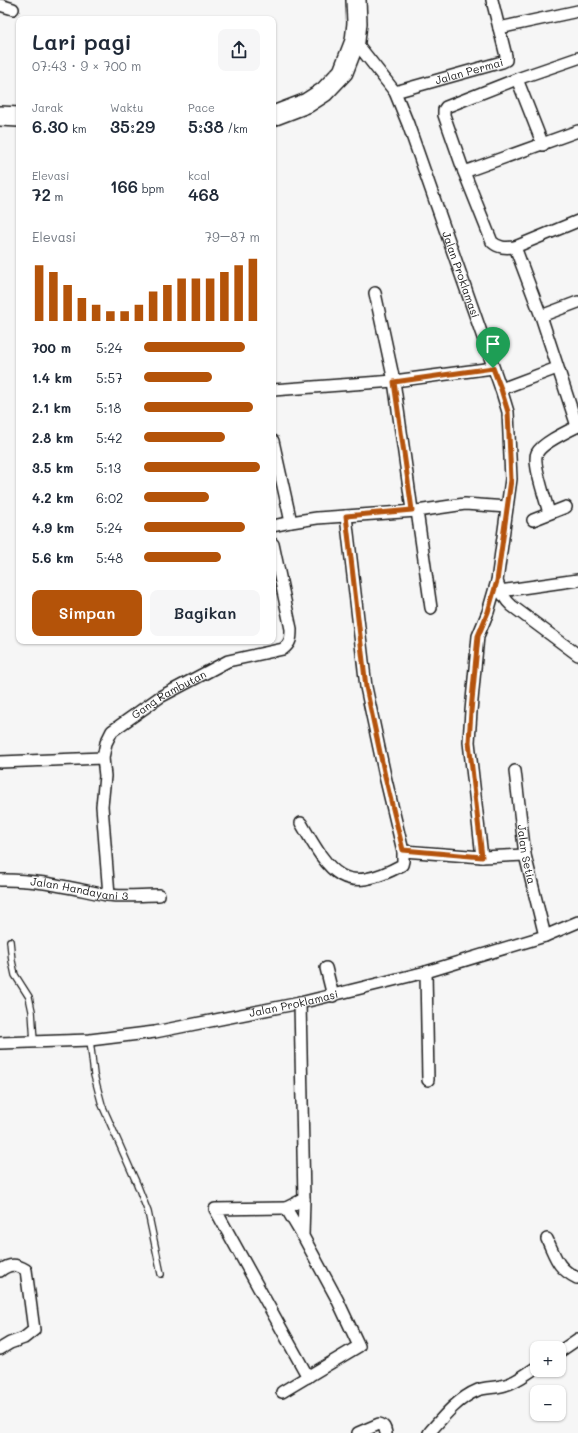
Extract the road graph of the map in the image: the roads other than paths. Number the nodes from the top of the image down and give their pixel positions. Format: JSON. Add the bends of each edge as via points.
{"nodes":[{"id":1,"x":356,"y":0,"type":"edge"},
{"id":2,"x":492,"y":0,"type":"edge"},
{"id":3,"x":0,"y":5,"type":"edge"},
{"id":4,"x":13,"y":9,"type":"dead end"},
{"id":5,"x":578,"y":11,"type":"edge"},
{"id":6,"x":499,"y":28,"type":"junction"},
{"id":7,"x":355,"y":42,"type":"junction"},
{"id":8,"x":578,"y":58,"type":"edge"},
{"id":9,"x":517,"y":79,"type":"junction"},
{"id":10,"x":395,"y":92,"type":"junction"},
{"id":11,"x":276,"y":115,"type":"edge"},
{"id":12,"x":0,"y":116,"type":"edge"},
{"id":13,"x":16,"y":117,"type":"edge"},
{"id":14,"x":578,"y":131,"type":"edge"},
{"id":15,"x":543,"y":145,"type":"junction"},
{"id":16,"x":464,"y":172,"type":"junction"},
{"id":17,"x":578,"y":221,"type":"edge"},
{"id":18,"x":515,"y":248,"type":"junction"},
{"id":19,"x":375,"y":293,"type":"dead end"},
{"id":20,"x":578,"y":302,"type":"edge"},
{"id":21,"x":541,"y":316,"type":"junction"},
{"id":22,"x":493,"y":368,"type":"junction"},
{"id":23,"x":557,"y":368,"type":"junction"},
{"id":24,"x":394,"y":382,"type":"junction"},
{"id":25,"x":501,"y":389,"type":"junction"},
{"id":26,"x":276,"y":390,"type":"edge"},
{"id":27,"x":577,"y":426,"type":"edge"},
{"id":28,"x":276,"y":454,"type":"edge"},
{"id":29,"x":507,"y":507,"type":"junction"},
{"id":30,"x":566,"y":507,"type":"dead end"},
{"id":31,"x":415,"y":511,"type":"junction"},
{"id":32,"x":549,"y":513,"type":"junction"},
{"id":33,"x":346,"y":516,"type":"junction"},
{"id":34,"x":533,"y":520,"type":"dead end"},
{"id":35,"x":291,"y":522,"type":"junction"},
{"id":36,"x":276,"y":525,"type":"edge"},
{"id":37,"x":276,"y":558,"type":"edge"},
{"id":38,"x":578,"y":580,"type":"edge"},
{"id":39,"x":499,"y":586,"type":"junction"},
{"id":40,"x":431,"y":608,"type":"dead end"},
{"id":41,"x":578,"y":655,"type":"edge"},
{"id":42,"x":103,"y":758,"type":"junction"},
{"id":43,"x":0,"y":762,"type":"edge"},
{"id":44,"x":515,"y":771,"type":"dead end"},
{"id":45,"x":301,"y":823,"type":"dead end"},
{"id":46,"x":403,"y":850,"type":"junction"},
{"id":47,"x":525,"y":855,"type":"junction"},
{"id":48,"x":482,"y":857,"type":"junction"},
{"id":49,"x":0,"y":880,"type":"edge"},
{"id":50,"x":109,"y":895,"type":"junction"},
{"id":51,"x":159,"y":895,"type":"dead end"},
{"id":52,"x":578,"y":922,"type":"edge"},
{"id":53,"x":545,"y":936,"type":"junction"},
{"id":54,"x":10,"y":941,"type":"dead end"},
{"id":55,"x":326,"y":968,"type":"dead end"},
{"id":56,"x":426,"y":972,"type":"junction"},
{"id":57,"x":333,"y":996,"type":"junction"},
{"id":58,"x":300,"y":1003,"type":"junction"},
{"id":59,"x":90,"y":1040,"type":"junction"},
{"id":60,"x":34,"y":1042,"type":"junction"},
{"id":61,"x":0,"y":1043,"type":"edge"},
{"id":62,"x":428,"y":1080,"type":"dead end"},
{"id":63,"x":304,"y":1199,"type":"junction"},
{"id":64,"x":286,"y":1208,"type":"junction"},
{"id":65,"x":303,"y":1236,"type":"junction"},
{"id":66,"x":548,"y":1240,"type":"dead end"},
{"id":67,"x":0,"y":1270,"type":"edge"},
{"id":68,"x":161,"y":1274,"type":"dead end"},
{"id":69,"x":578,"y":1279,"type":"edge"},
{"id":70,"x":578,"y":1339,"type":"edge"},
{"id":71,"x":566,"y":1347,"type":"edge"},
{"id":72,"x":0,"y":1349,"type":"edge"},
{"id":73,"x":530,"y":1371,"type":"edge"},
{"id":74,"x":308,"y":1377,"type":"junction"},
{"id":75,"x":282,"y":1392,"type":"dead end"},
{"id":76,"x":358,"y":1433,"type":"edge"},
{"id":77,"x":386,"y":1433,"type":"edge"},
{"id":78,"x":429,"y":1433,"type":"edge"}],
"edges":[{"from":1,"to":7,"type":"highway"},
{"from":2,"to":6,"type":"street","name":"Jalan Permai"},
{"from":3,"to":4,"type":"street"},
{"from":5,"to":6,"type":"street"},
{"from":6,"to":10,"type":"street","name":"Jalan Permai","via":[[506,60]]},
{"from":7,"to":10,"type":"street","name":"Jalan Proklamasi"},
{"from":7,"to":11,"type":"highway","via":[[343,72],[324,92],[307,103]]},
{"from":8,"to":9,"type":"street"},
{"from":9,"to":15,"type":"street"},
{"from":9,"to":16,"type":"street","via":[[444,110]]},
{"from":10,"to":22,"type":"street","name":"Jalan Proklamasi"},
{"from":12,"to":13,"type":"highway"},
{"from":14,"to":15,"type":"street"},
{"from":15,"to":16,"type":"street"},
{"from":16,"to":18,"type":"street","via":[[492,242],[503,248]]},
{"from":17,"to":18,"type":"street"},
{"from":18,"to":21,"type":"street"},
{"from":19,"to":24,"type":"street"},
{"from":20,"to":21,"type":"street"},
{"from":21,"to":23,"type":"street"},
{"from":22,"to":24,"type":"street"},
{"from":22,"to":25,"type":"street","name":"Jalan Proklamasi"},
{"from":23,"to":25,"type":"street"},
{"from":23,"to":27,"type":"street"},
{"from":24,"to":26,"type":"street"},
{"from":24,"to":31,"type":"street"},
{"from":25,"to":29,"type":"street","name":"Jalan Proklamasi","via":[[508,412],[511,480]]},
{"from":27,"to":32,"type":"street","via":[[543,446],[537,453],[536,464]]},
{"from":28,"to":35,"type":"street"},
{"from":29,"to":31,"type":"street","via":[[464,504]]},
{"from":29,"to":39,"type":"street","name":"Jalan Proklamasi"},
{"from":30,"to":32,"type":"street"},
{"from":31,"to":33,"type":"street"},
{"from":31,"to":40,"type":"street"},
{"from":32,"to":34,"type":"street"},
{"from":33,"to":35,"type":"street"},
{"from":33,"to":46,"type":"street","via":[[366,687]]},
{"from":35,"to":36,"type":"street"},
{"from":37,"to":42,"type":"street","name":"Gang Rambutan","via":[[291,629],[288,645],[283,649],[228,661],[160,698],[112,731],[106,742]]},
{"from":38,"to":39,"type":"street"},
{"from":39,"to":41,"type":"street","via":[[505,600]]},
{"from":39,"to":48,"type":"street","name":"Jalan Proklamasi","via":[[478,636],[469,742]]},
{"from":42,"to":43,"type":"street"},
{"from":42,"to":50,"type":"street","name":"Gang Rambutan","via":[[105,776],[102,806]]},
{"from":44,"to":47,"type":"street","name":"Jalan Setia"},
{"from":45,"to":46,"type":"street","via":[[323,860],[334,871],[351,880],[379,874],[402,865]]},
{"from":46,"to":48,"type":"street"},
{"from":47,"to":48,"type":"street"},
{"from":47,"to":53,"type":"street","name":"Jalan Setia"},
{"from":49,"to":50,"type":"street","name":"Jalan Handayani 3","via":[[18,879],[49,883]]},
{"from":50,"to":51,"type":"street","name":"Jalan Handayani 3"},
{"from":52,"to":53,"type":"street","name":"Jalan Proklamasi"},
{"from":53,"to":56,"type":"street","name":"Jalan Proklamasi"},
{"from":54,"to":60,"type":"lane","via":[[15,975],[30,997]]},
{"from":55,"to":57,"type":"street"},
{"from":56,"to":57,"type":"street","name":"Jalan Proklamasi"},
{"from":56,"to":62,"type":"street"},
{"from":57,"to":58,"type":"street","name":"Jalan Proklamasi"},
{"from":58,"to":59,"type":"street","name":"Jalan Proklamasi","via":[[155,1032]]},
{"from":58,"to":63,"type":"street"},
{"from":59,"to":60,"type":"street","name":"Jalan Proklamasi"},
{"from":59,"to":68,"type":"lane","via":[[94,1075],[102,1104],[148,1212]]},
{"from":60,"to":61,"type":"street","name":"Jalan Proklamasi"},
{"from":63,"to":64,"type":"street"},
{"from":63,"to":65,"type":"street"},
{"from":64,"to":65,"type":"street"},
{"from":64,"to":74,"type":"street","via":[[215,1209]]},
{"from":65,"to":74,"type":"street","via":[[359,1346]]},
{"from":66,"to":69,"type":"street","via":[[560,1265]]},
{"from":67,"to":72,"type":"street","via":[[6,1266],[18,1265],[26,1270],[34,1330],[24,1338]]},
{"from":70,"to":71,"type":"street"},
{"from":73,"to":78,"type":"street","via":[[506,1385],[478,1390],[446,1414]]},
{"from":74,"to":75,"type":"street"},
{"from":76,"to":77,"type":"street","via":[[382,1424]]}]}
